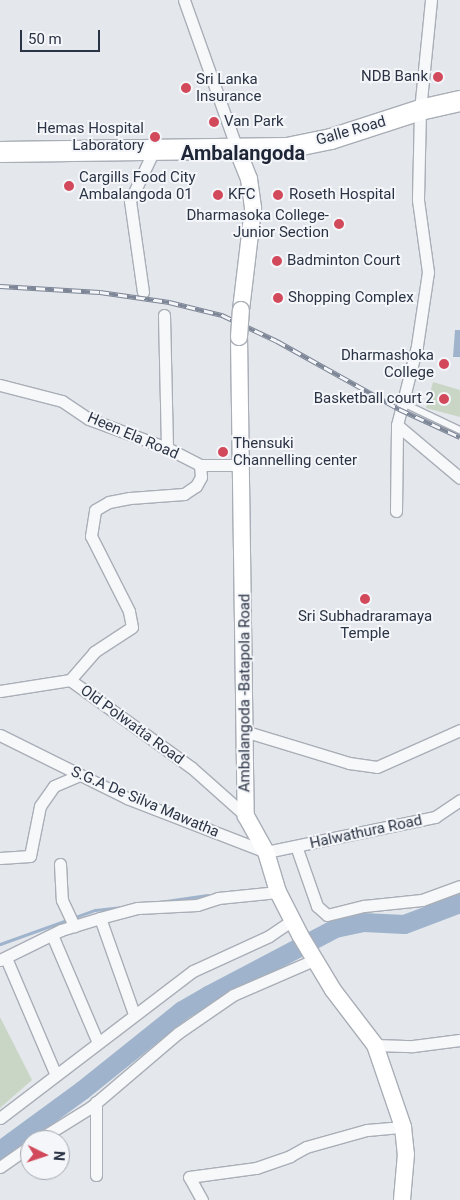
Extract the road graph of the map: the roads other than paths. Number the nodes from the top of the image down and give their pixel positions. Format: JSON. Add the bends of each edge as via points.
{"nodes":[{"id":1,"x":185,"y":0,"type":"edge"},
{"id":2,"x":431,"y":0,"type":"edge"},
{"id":3,"x":460,"y":101,"type":"edge"},
{"id":4,"x":420,"y":110,"type":"junction"},
{"id":5,"x":238,"y":149,"type":"junction"},
{"id":6,"x":154,"y":150,"type":"junction"},
{"id":7,"x":0,"y":152,"type":"edge"},
{"id":8,"x":143,"y":292,"type":"dead end"},
{"id":9,"x":164,"y":315,"type":"dead end"},
{"id":10,"x":0,"y":385,"type":"edge"},
{"id":11,"x":400,"y":405,"type":"junction"},
{"id":12,"x":397,"y":425,"type":"junction"},
{"id":13,"x":460,"y":430,"type":"edge"},
{"id":14,"x":166,"y":448,"type":"junction"},
{"id":15,"x":200,"y":465,"type":"junction"},
{"id":16,"x":240,"y":465,"type":"junction"},
{"id":17,"x":460,"y":478,"type":"edge"},
{"id":18,"x":396,"y":511,"type":"dead end"},
{"id":19,"x":70,"y":680,"type":"junction"},
{"id":20,"x":0,"y":691,"type":"edge"},
{"id":21,"x":460,"y":730,"type":"edge"},
{"id":22,"x":244,"y":731,"type":"junction"},
{"id":23,"x":0,"y":734,"type":"edge"},
{"id":24,"x":80,"y":775,"type":"junction"},
{"id":25,"x":460,"y":800,"type":"edge"},
{"id":26,"x":246,"y":816,"type":"junction"},
{"id":27,"x":296,"y":846,"type":"junction"},
{"id":28,"x":266,"y":852,"type":"junction"},
{"id":29,"x":0,"y":858,"type":"edge"},
{"id":30,"x":60,"y":864,"type":"dead end"},
{"id":31,"x":460,"y":886,"type":"edge"},
{"id":32,"x":278,"y":892,"type":"junction"},
{"id":33,"x":100,"y":918,"type":"junction"},
{"id":34,"x":74,"y":926,"type":"junction"},
{"id":35,"x":296,"y":927,"type":"junction"},
{"id":36,"x":52,"y":935,"type":"junction"},
{"id":37,"x":313,"y":958,"type":"junction"},
{"id":38,"x":3,"y":959,"type":"edge"},
{"id":39,"x":134,"y":1014,"type":"junction"},
{"id":40,"x":460,"y":1040,"type":"edge"},
{"id":41,"x":98,"y":1043,"type":"junction"},
{"id":42,"x":374,"y":1045,"type":"junction"},
{"id":43,"x":56,"y":1075,"type":"junction"},
{"id":44,"x":96,"y":1102,"type":"junction"},
{"id":45,"x":0,"y":1118,"type":"edge"},
{"id":46,"x":403,"y":1127,"type":"junction"},
{"id":47,"x":53,"y":1130,"type":"edge"},
{"id":48,"x":20,"y":1153,"type":"edge"},
{"id":49,"x":0,"y":1167,"type":"edge"},
{"id":50,"x":96,"y":1175,"type":"dead end"},
{"id":51,"x":202,"y":1200,"type":"edge"},
{"id":52,"x":402,"y":1200,"type":"edge"}],
"edges":[{"from":1,"to":5,"type":"street"},
{"from":2,"to":4,"type":"street"},
{"from":3,"to":4,"type":"highway","name":"Galle Road"},
{"from":4,"to":5,"type":"highway","name":"Galle Road","via":[[331,139],[288,148]]},
{"from":4,"to":11,"type":"street","via":[[418,200],[428,272],[417,346]]},
{"from":5,"to":6,"type":"highway","name":"Galle Road"},
{"from":5,"to":16,"type":"main road","name":"Ambalangoda -Batapola Road","bridge":true,"via":[[249,179],[253,209],[239,337]]},
{"from":6,"to":7,"type":"highway","name":"Galle Road"},
{"from":6,"to":8,"type":"street","via":[[130,200]]},
{"from":9,"to":14,"type":"street"},
{"from":10,"to":14,"type":"street","name":"Heen Ela Road","via":[[62,400],[89,419]]},
{"from":11,"to":12,"type":"street"},
{"from":11,"to":13,"type":"lane"},
{"from":12,"to":17,"type":"street"},
{"from":12,"to":18,"type":"street"},
{"from":14,"to":15,"type":"street","name":"Heen Ela Road"},
{"from":15,"to":16,"type":"street","name":"Heen Ela Road"},
{"from":15,"to":19,"type":"street","via":[[196,486],[184,494],[130,498],[109,502],[95,510],[91,536],[129,611],[132,627],[94,652]]},
{"from":16,"to":22,"type":"main road","name":"Ambalangoda -Batapola Road","via":[[244,527]]},
{"from":19,"to":20,"type":"street","name":"Old Polwatta Road"},
{"from":19,"to":26,"type":"street","name":"Old Polwatta Road","via":[[192,768]]},
{"from":21,"to":22,"type":"street","via":[[377,767],[349,763]]},
{"from":22,"to":26,"type":"main road","name":"Ambalangoda -Batapola Road"},
{"from":23,"to":24,"type":"street","name":"S.G.A De Silva Mawatha"},
{"from":24,"to":28,"type":"street","name":"S.G.A De Silva Mawatha","via":[[127,798]]},
{"from":24,"to":29,"type":"street","via":[[54,786],[47,794],[36,818],[30,856]]},
{"from":25,"to":27,"type":"street","name":"Halwathura Road","via":[[435,817]]},
{"from":26,"to":28,"type":"main road","name":"Ambalangoda -Batapola Road"},
{"from":27,"to":28,"type":"street","name":"Halwathura Road"},
{"from":27,"to":31,"type":"street","via":[[317,906],[327,915],[364,906],[422,900]]},
{"from":28,"to":32,"type":"main road","name":"Ambalangoda -Batapola Road"},
{"from":30,"to":34,"type":"street","via":[[62,900]]},
{"from":32,"to":33,"type":"street","via":[[218,898],[196,905],[138,908]]},
{"from":32,"to":35,"type":"main road","name":"Ambalangoda -Batapola Road"},
{"from":33,"to":34,"type":"street"},
{"from":33,"to":39,"type":"street"},
{"from":34,"to":36,"type":"street"},
{"from":35,"to":37,"type":"main road","name":"Ambalangoda -Batapola Road"},
{"from":35,"to":39,"type":"street","via":[[193,971]]},
{"from":36,"to":38,"type":"street"},
{"from":36,"to":41,"type":"street"},
{"from":37,"to":42,"type":"main road","name":"Ambalangoda -Batapola Road"},
{"from":37,"to":44,"type":"street","via":[[233,996],[178,1033]]},
{"from":38,"to":43,"type":"street"},
{"from":39,"to":41,"type":"street"},
{"from":40,"to":42,"type":"street","via":[[413,1046]]},
{"from":41,"to":43,"type":"street"},
{"from":42,"to":46,"type":"main road","name":"Ambalangoda -Batapola Road"},
{"from":43,"to":45,"type":"street"},
{"from":44,"to":47,"type":"street"},
{"from":44,"to":50,"type":"street"},
{"from":46,"to":51,"type":"street","via":[[367,1130],[306,1146],[290,1156],[256,1168],[188,1177]]},
{"from":46,"to":52,"type":"main road","name":"Ambalangoda -Batapola Road","via":[[406,1154]]},
{"from":48,"to":49,"type":"street"}]}
